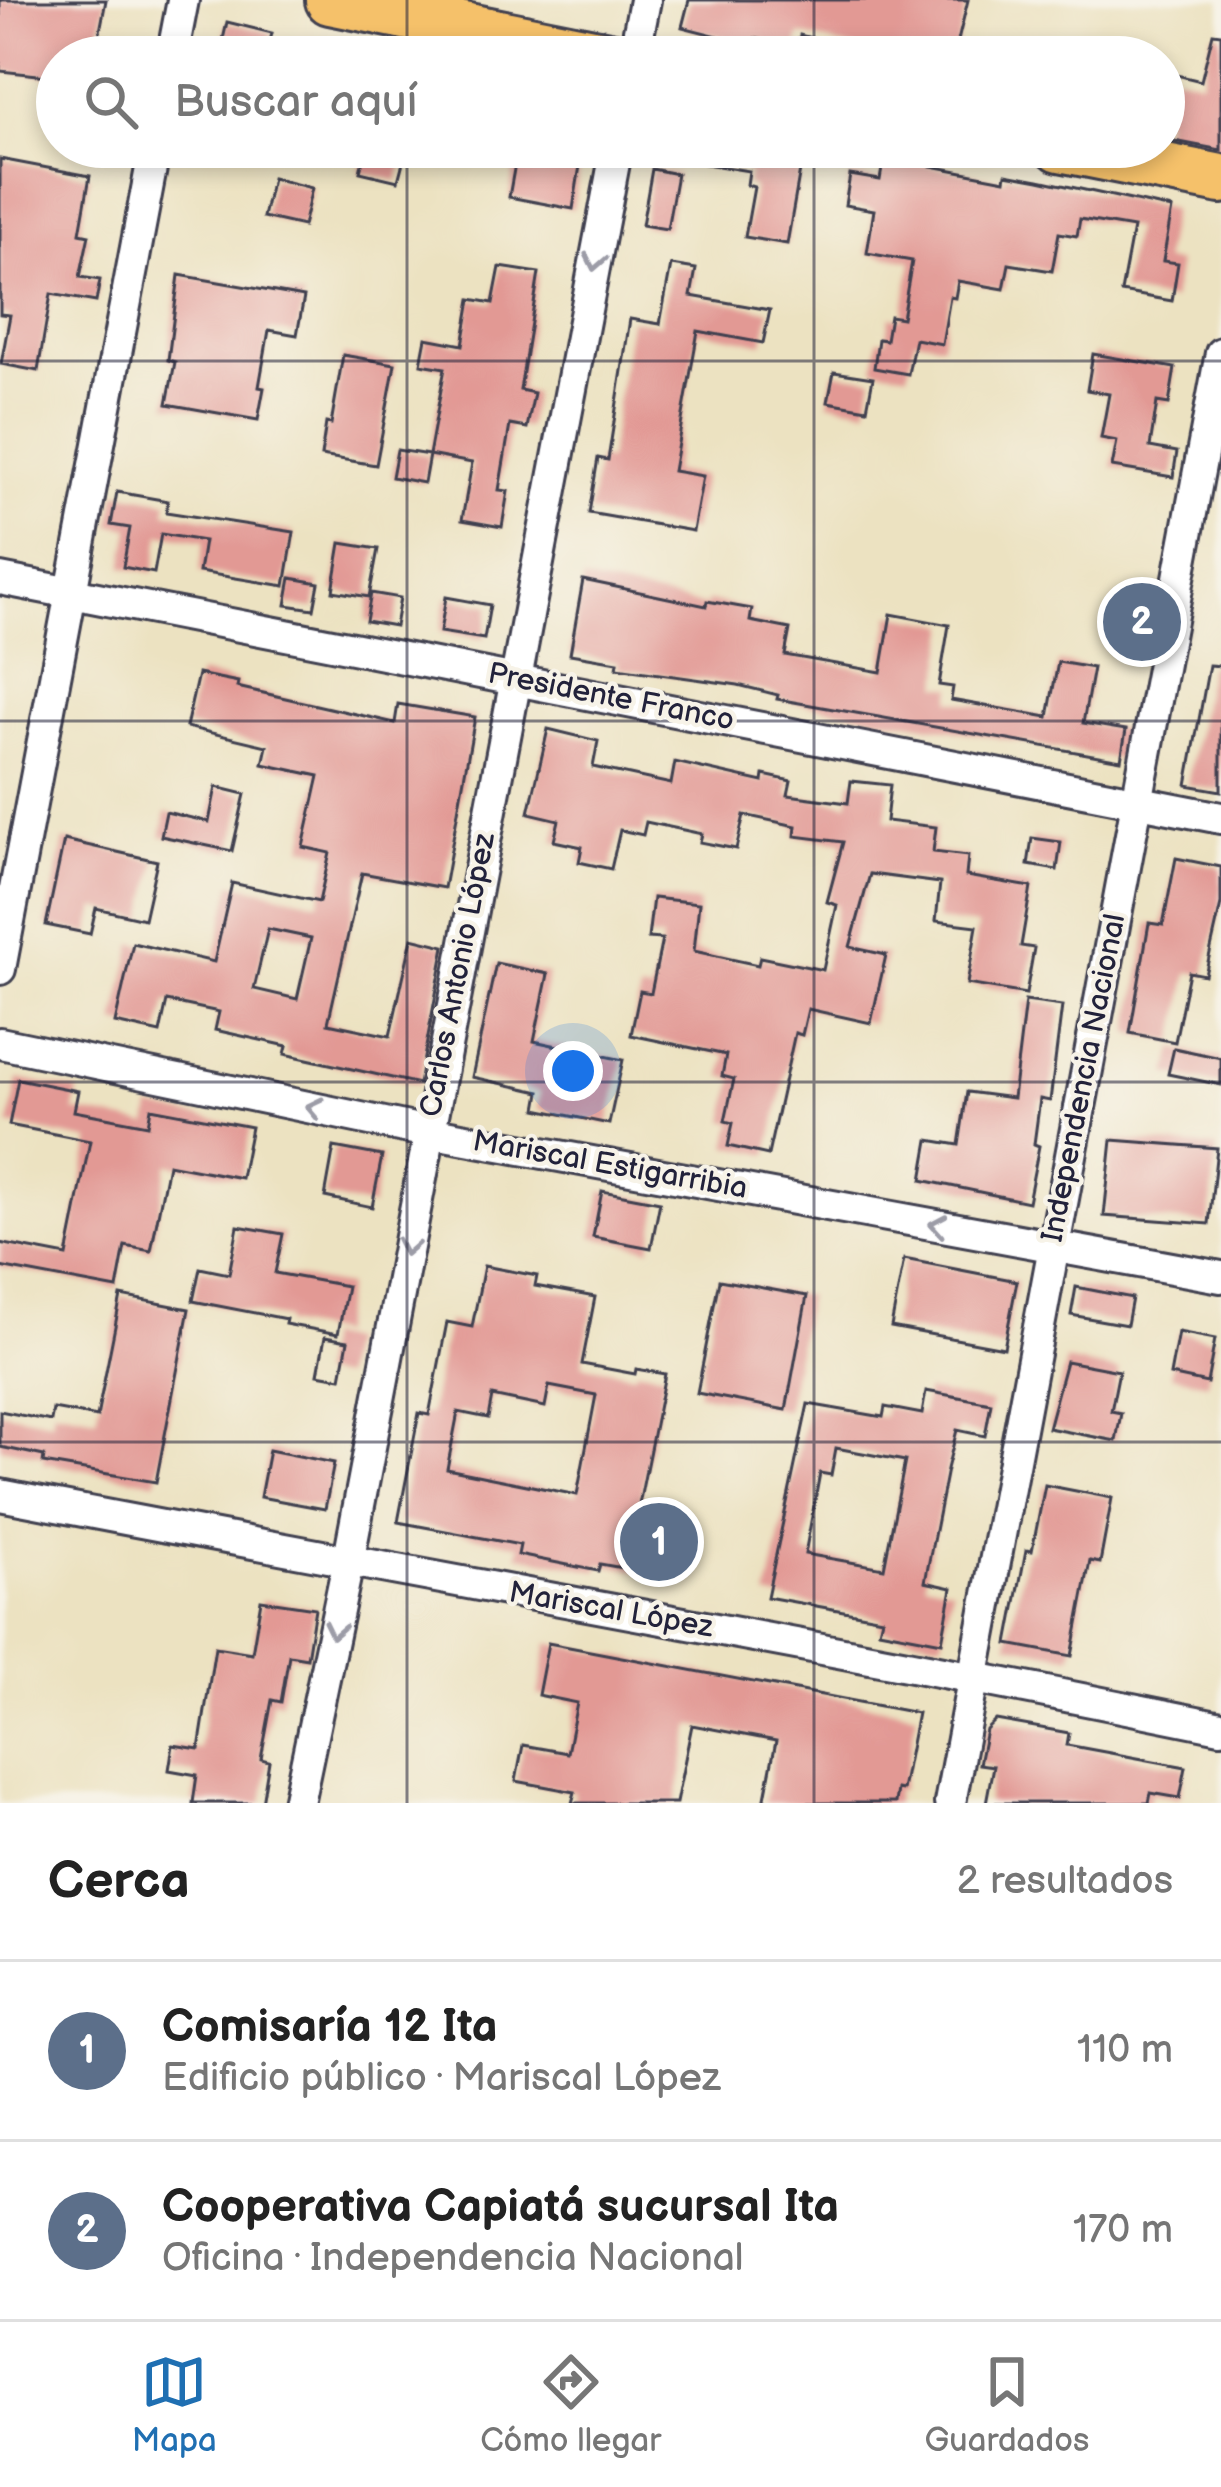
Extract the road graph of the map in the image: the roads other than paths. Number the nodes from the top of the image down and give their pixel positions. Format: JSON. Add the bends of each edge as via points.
{"nodes":[{"id":1,"x":183,"y":0,"type":"edge"},
{"id":2,"x":329,"y":0,"type":"edge"},
{"id":3,"x":645,"y":0,"type":"edge"},
{"id":4,"x":176,"y":36,"type":"edge"},
{"id":5,"x":508,"y":36,"type":"edge"},
{"id":6,"x":638,"y":36,"type":"edge"},
{"id":7,"x":151,"y":168,"type":"edge"},
{"id":8,"x":613,"y":168,"type":"edge"},
{"id":9,"x":1166,"y":168,"type":"edge"},
{"id":10,"x":1221,"y":179,"type":"edge"},
{"id":11,"x":1221,"y":353,"type":"edge"},
{"id":12,"x":0,"y":579,"type":"edge"},
{"id":13,"x":69,"y":592,"type":"junction"},
{"id":14,"x":515,"y":679,"type":"junction"},
{"id":15,"x":1136,"y":799,"type":"junction"},
{"id":16,"x":1221,"y":818,"type":"edge"},
{"id":17,"x":0,"y":968,"type":"edge"},
{"id":18,"x":0,"y":1043,"type":"edge"},
{"id":19,"x":428,"y":1132,"type":"junction"},
{"id":20,"x":1053,"y":1246,"type":"junction"},
{"id":21,"x":1221,"y":1277,"type":"edge"},
{"id":22,"x":0,"y":1495,"type":"edge"},
{"id":23,"x":348,"y":1563,"type":"junction"},
{"id":24,"x":973,"y":1676,"type":"junction"},
{"id":25,"x":1221,"y":1726,"type":"edge"},
{"id":26,"x":298,"y":1803,"type":"edge"},
{"id":27,"x":950,"y":1803,"type":"edge"}],
"edges":[{"from":1,"to":4,"type":"street"},
{"from":2,"to":5,"type":"main road"},
{"from":3,"to":6,"type":"street"},
{"from":7,"to":13,"type":"street"},
{"from":8,"to":14,"type":"street","name":"Carlos Antonio López","one_way":true},
{"from":9,"to":10,"type":"main road"},
{"from":11,"to":15,"type":"street","name":"Independencia Nacional"},
{"from":12,"to":13,"type":"street","name":"Presidente Franco"},
{"from":13,"to":14,"type":"street","name":"Presidente Franco"},
{"from":13,"to":17,"type":"street"},
{"from":14,"to":15,"type":"street","name":"Presidente Franco"},
{"from":14,"to":19,"type":"street","name":"Carlos Antonio López"},
{"from":15,"to":16,"type":"street","name":"Presidente Franco"},
{"from":15,"to":20,"type":"street","name":"Independencia Nacional"},
{"from":19,"to":18,"type":"street","name":"Mariscal Estigarribia","one_way":true},
{"from":20,"to":19,"type":"street","name":"Mariscal Estigarribia","one_way":true},
{"from":19,"to":23,"type":"street","name":"Carlos Antonio López","one_way":true},
{"from":20,"to":21,"type":"street","name":"Mariscal Estigarribia"},
{"from":20,"to":24,"type":"street","name":"Independencia Nacional"},
{"from":22,"to":23,"type":"street","name":"Mariscal López"},
{"from":23,"to":24,"type":"street","name":"Mariscal López"},
{"from":23,"to":26,"type":"street","name":"Carlos Antonio López","one_way":true},
{"from":24,"to":25,"type":"street","name":"Mariscal López"},
{"from":24,"to":27,"type":"street","name":"Independencia Nacional"}]}
